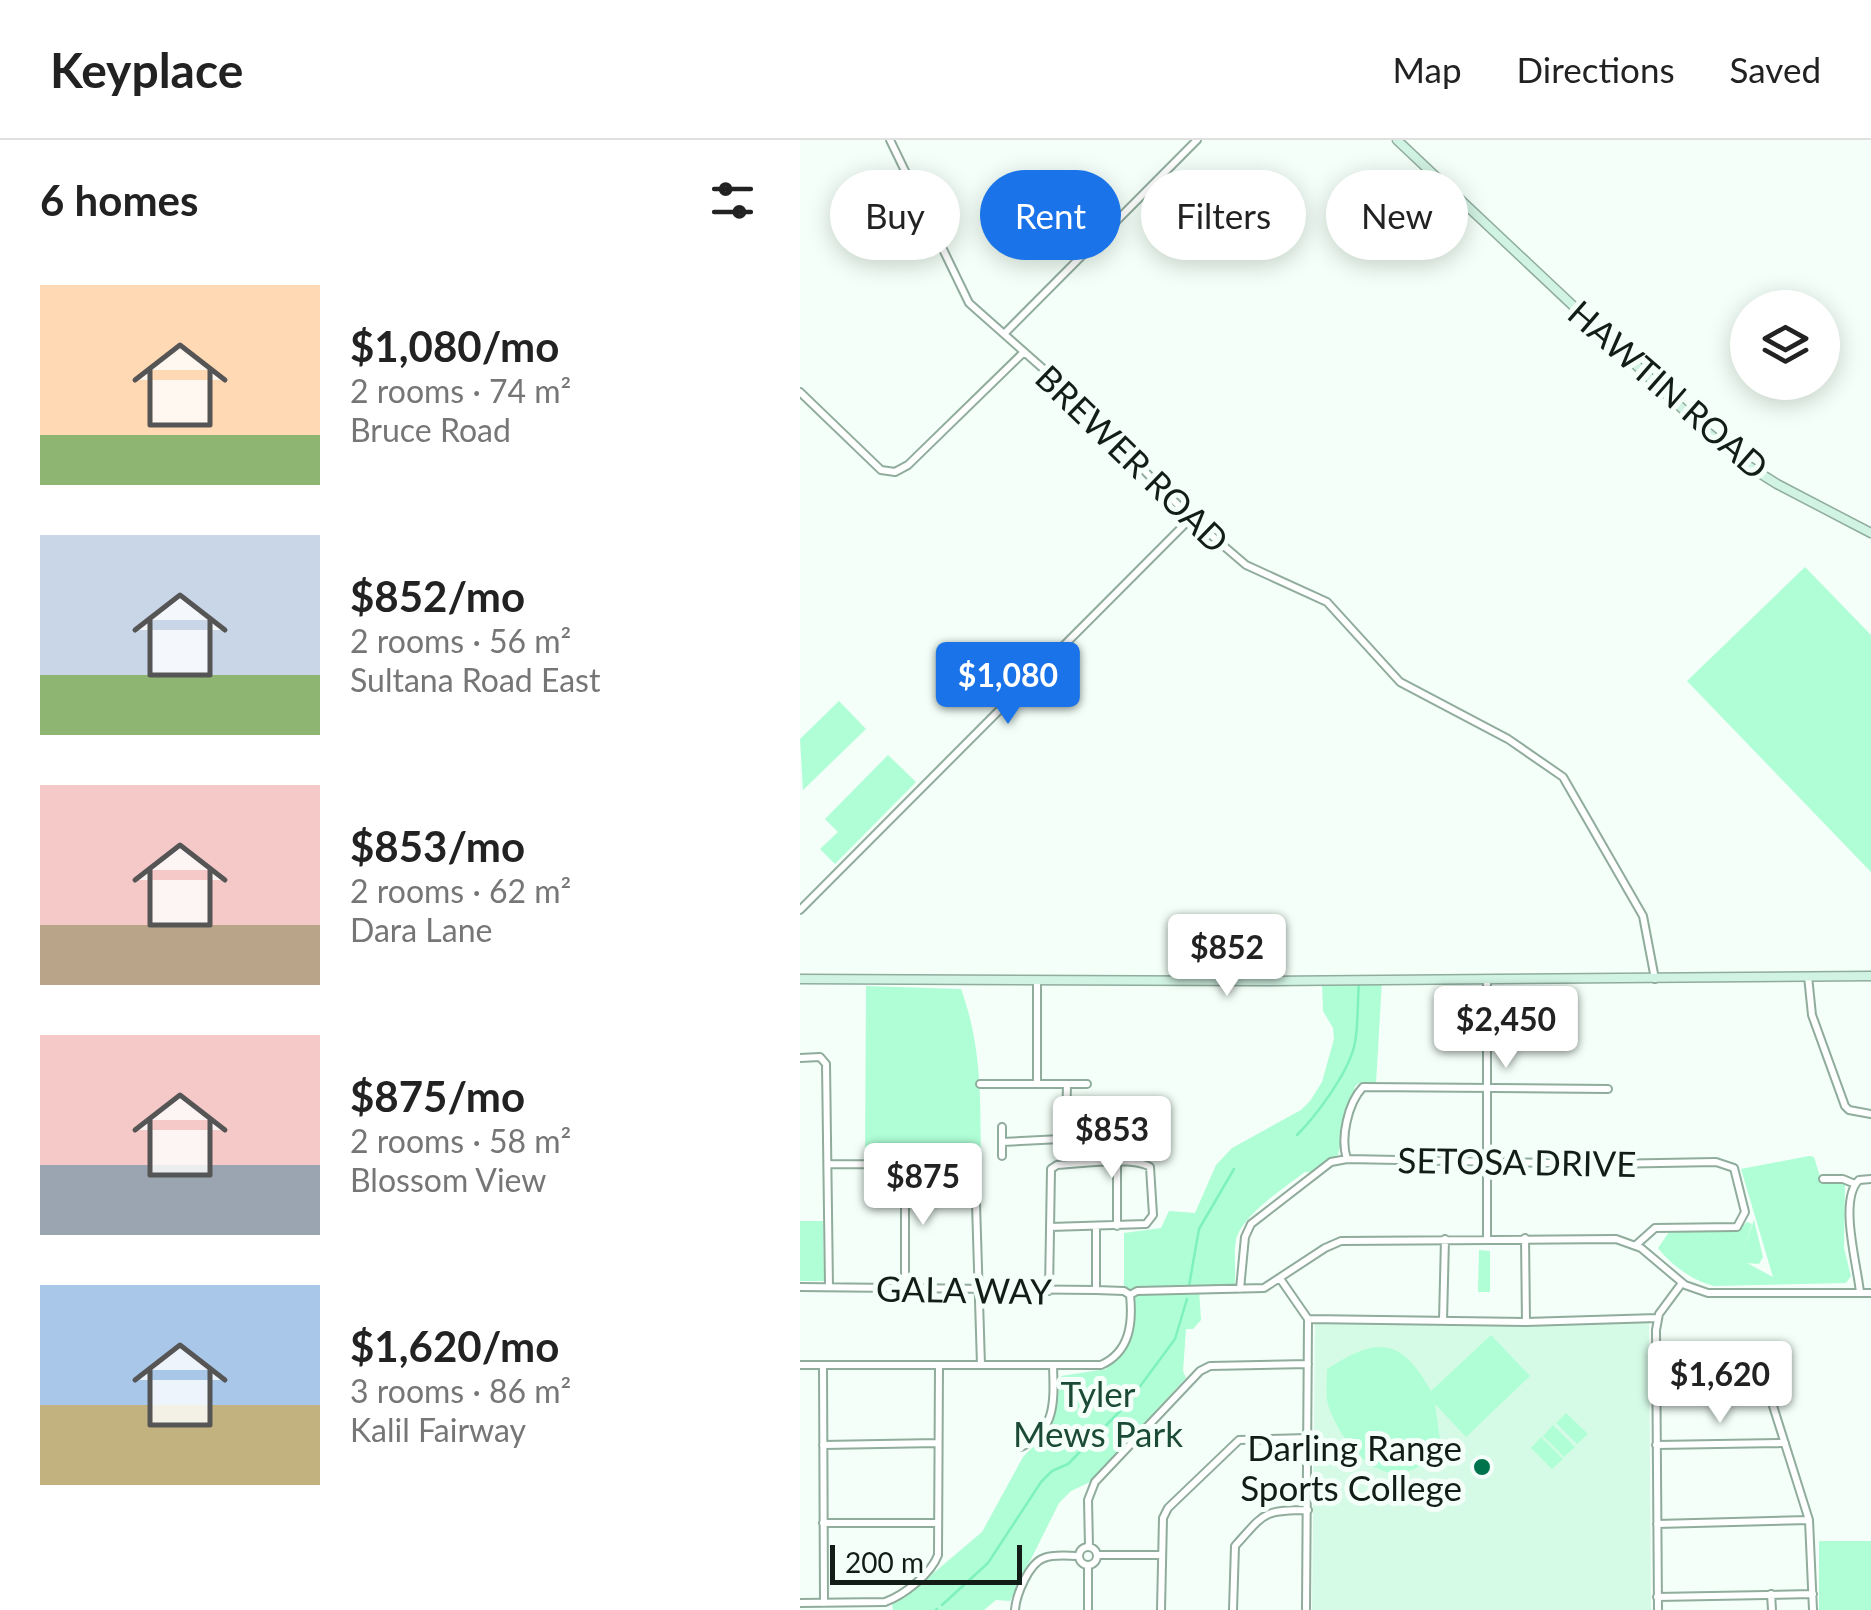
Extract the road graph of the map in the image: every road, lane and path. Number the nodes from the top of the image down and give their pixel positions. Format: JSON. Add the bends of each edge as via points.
{"nodes":[{"id":1,"x":890,"y":140,"type":"edge"},
{"id":2,"x":1197,"y":140,"type":"edge"},
{"id":3,"x":1397,"y":140,"type":"edge"},
{"id":4,"x":1004,"y":334,"type":"junction"},
{"id":5,"x":1024,"y":352,"type":"junction"},
{"id":6,"x":800,"y":392,"type":"edge"},
{"id":7,"x":1191,"y":518,"type":"junction"},
{"id":8,"x":1871,"y":533,"type":"edge"},
{"id":9,"x":800,"y":910,"type":"edge"},
{"id":10,"x":1808,"y":976,"type":"junction"},
{"id":11,"x":1871,"y":976,"type":"edge"},
{"id":12,"x":800,"y":979,"type":"edge"},
{"id":13,"x":1655,"y":979,"type":"junction"},
{"id":14,"x":1037,"y":980,"type":"junction"},
{"id":15,"x":1487,"y":980,"type":"junction"},
{"id":16,"x":800,"y":1058,"type":"edge"},
{"id":17,"x":1036,"y":1083,"type":"junction"},
{"id":18,"x":980,"y":1084,"type":"dead end"},
{"id":19,"x":1067,"y":1084,"type":"junction"},
{"id":20,"x":1087,"y":1084,"type":"dead end"},
{"id":21,"x":1608,"y":1089,"type":"dead end"},
{"id":22,"x":1488,"y":1090,"type":"junction"},
{"id":23,"x":1871,"y":1114,"type":"edge"},
{"id":24,"x":1002,"y":1127,"type":"dead end"},
{"id":25,"x":1002,"y":1142,"type":"junction"},
{"id":26,"x":1002,"y":1156,"type":"dead end"},
{"id":27,"x":1347,"y":1158,"type":"junction"},
{"id":28,"x":1117,"y":1162,"type":"junction"},
{"id":29,"x":1486,"y":1163,"type":"junction"},
{"id":30,"x":829,"y":1164,"type":"junction"},
{"id":31,"x":904,"y":1164,"type":"junction"},
{"id":32,"x":1824,"y":1179,"type":"dead end"},
{"id":33,"x":1871,"y":1179,"type":"edge"},
{"id":34,"x":1855,"y":1184,"type":"junction"},
{"id":35,"x":1117,"y":1226,"type":"junction"},
{"id":36,"x":1050,"y":1227,"type":"junction"},
{"id":37,"x":1096,"y":1227,"type":"junction"},
{"id":38,"x":1487,"y":1238,"type":"junction"},
{"id":39,"x":1525,"y":1238,"type":"junction"},
{"id":40,"x":1445,"y":1239,"type":"junction"},
{"id":41,"x":1638,"y":1247,"type":"junction"},
{"id":42,"x":1281,"y":1280,"type":"junction"},
{"id":43,"x":1684,"y":1284,"type":"junction"},
{"id":44,"x":828,"y":1286,"type":"junction"},
{"id":45,"x":800,"y":1288,"type":"edge"},
{"id":46,"x":1240,"y":1289,"type":"junction"},
{"id":47,"x":1050,"y":1290,"type":"junction"},
{"id":48,"x":1096,"y":1290,"type":"junction"},
{"id":49,"x":905,"y":1291,"type":"junction"},
{"id":50,"x":981,"y":1291,"type":"junction"},
{"id":51,"x":1871,"y":1293,"type":"edge"},
{"id":52,"x":1129,"y":1294,"type":"junction"},
{"id":53,"x":1860,"y":1294,"type":"junction"},
{"id":54,"x":1658,"y":1318,"type":"junction"},
{"id":55,"x":1443,"y":1321,"type":"junction"},
{"id":56,"x":1526,"y":1322,"type":"junction"},
{"id":57,"x":1307,"y":1323,"type":"junction"},
{"id":58,"x":1656,"y":1363,"type":"junction"},
{"id":59,"x":1308,"y":1364,"type":"junction"},
{"id":60,"x":823,"y":1365,"type":"junction"},
{"id":61,"x":939,"y":1365,"type":"junction"},
{"id":62,"x":981,"y":1365,"type":"junction"},
{"id":63,"x":1053,"y":1365,"type":"junction"},
{"id":64,"x":800,"y":1366,"type":"edge"},
{"id":65,"x":1308,"y":1438,"type":"junction"},
{"id":66,"x":938,"y":1443,"type":"junction"},
{"id":67,"x":1785,"y":1443,"type":"junction"},
{"id":68,"x":823,"y":1445,"type":"junction"},
{"id":69,"x":1656,"y":1445,"type":"junction"},
{"id":70,"x":1021,"y":1448,"type":"dead end"},
{"id":71,"x":1308,"y":1510,"type":"junction"},
{"id":72,"x":1809,"y":1520,"type":"junction"},
{"id":73,"x":938,"y":1522,"type":"junction"},
{"id":74,"x":824,"y":1523,"type":"junction"},
{"id":75,"x":1657,"y":1524,"type":"junction"},
{"id":76,"x":1089,"y":1546,"type":"junction"},
{"id":77,"x":1161,"y":1554,"type":"junction"},
{"id":78,"x":1097,"y":1555,"type":"junction"},
{"id":79,"x":1079,"y":1556,"type":"junction"},
{"id":80,"x":1088,"y":1565,"type":"junction"},
{"id":81,"x":1771,"y":1594,"type":"junction"},
{"id":82,"x":1813,"y":1594,"type":"junction"},
{"id":83,"x":1657,"y":1596,"type":"junction"},
{"id":84,"x":800,"y":1603,"type":"edge"},
{"id":85,"x":824,"y":1603,"type":"junction"},
{"id":86,"x":1015,"y":1610,"type":"edge"},
{"id":87,"x":1088,"y":1610,"type":"edge"},
{"id":88,"x":1161,"y":1610,"type":"edge"},
{"id":89,"x":1233,"y":1610,"type":"edge"},
{"id":90,"x":1306,"y":1610,"type":"edge"},
{"id":91,"x":1658,"y":1610,"type":"edge"},
{"id":92,"x":1772,"y":1610,"type":"edge"},
{"id":93,"x":1813,"y":1610,"type":"edge"}],
"edges":[{"from":1,"to":4,"type":"street","name":"BREWER ROAD","via":[[969,303]]},
{"from":2,"to":4,"type":"street"},
{"from":3,"to":8,"type":"street","name":"HAWTIN ROAD","via":[[1705,430],[1763,476]]},
{"from":4,"to":5,"type":"street","name":"BREWER ROAD"},
{"from":5,"to":6,"type":"street","via":[[895,472],[881,470]]},
{"from":5,"to":7,"type":"street","name":"BREWER ROAD"},
{"from":7,"to":9,"type":"street"},
{"from":7,"to":13,"type":"street","name":"BREWER ROAD","via":[[1246,565],[1326,602],[1400,682],[1564,777],[1642,916]]},
{"from":10,"to":11,"type":"street"},
{"from":10,"to":13,"type":"street"},
{"from":10,"to":23,"type":"street","via":[[1812,1015],[1845,1106]]},
{"from":12,"to":14,"type":"street"},
{"from":13,"to":15,"type":"street"},
{"from":14,"to":15,"type":"street"},
{"from":14,"to":17,"type":"street"},
{"from":15,"to":22,"type":"street"},
{"from":16,"to":30,"type":"street","via":[[826,1064]]},
{"from":17,"to":18,"type":"street"},
{"from":17,"to":19,"type":"street"},
{"from":19,"to":20,"type":"street"},
{"from":19,"to":25,"type":"street","via":[[1061,1139]]},
{"from":21,"to":22,"type":"street"},
{"from":22,"to":27,"type":"street","via":[[1360,1088],[1343,1138]]},
{"from":22,"to":29,"type":"street"},
{"from":24,"to":25,"type":"street"},
{"from":25,"to":26,"type":"street"},
{"from":27,"to":29,"type":"street","name":"SETOSA DRIVE"},
{"from":27,"to":46,"type":"street","name":"SETOSA DRIVE","via":[[1322,1167],[1251,1224]]},
{"from":28,"to":35,"type":"street"},
{"from":28,"to":35,"type":"street","via":[[1150,1168],[1154,1205],[1146,1224]]},
{"from":28,"to":36,"type":"street","via":[[1051,1169]]},
{"from":29,"to":38,"type":"street"},
{"from":29,"to":41,"type":"street","name":"SETOSA DRIVE","via":[[1716,1162],[1734,1168],[1744,1212],[1737,1227],[1664,1227]]},
{"from":30,"to":31,"type":"street"},
{"from":30,"to":44,"type":"street"},
{"from":31,"to":49,"type":"street"},
{"from":31,"to":50,"type":"street","via":[[975,1170]]},
{"from":32,"to":34,"type":"street"},
{"from":33,"to":34,"type":"street"},
{"from":34,"to":53,"type":"street","via":[[1851,1254]]},
{"from":35,"to":37,"type":"street"},
{"from":36,"to":37,"type":"street"},
{"from":36,"to":47,"type":"street"},
{"from":37,"to":48,"type":"street"},
{"from":38,"to":39,"type":"street"},
{"from":38,"to":40,"type":"street"},
{"from":39,"to":41,"type":"street","via":[[1616,1240]]},
{"from":39,"to":56,"type":"street"},
{"from":40,"to":42,"type":"street","via":[[1332,1244]]},
{"from":40,"to":55,"type":"street"},
{"from":41,"to":43,"type":"street"},
{"from":42,"to":46,"type":"street","name":"GALA WAY"},
{"from":42,"to":57,"type":"street"},
{"from":43,"to":53,"type":"street","via":[[1708,1293]]},
{"from":43,"to":54,"type":"street"},
{"from":44,"to":45,"type":"street","name":"GALA WAY"},
{"from":44,"to":49,"type":"street","name":"GALA WAY"},
{"from":46,"to":52,"type":"street","name":"GALA WAY"},
{"from":47,"to":48,"type":"street","name":"GALA WAY"},
{"from":47,"to":50,"type":"street","name":"GALA WAY"},
{"from":48,"to":52,"type":"street","name":"GALA WAY"},
{"from":49,"to":50,"type":"street","name":"GALA WAY"},
{"from":50,"to":62,"type":"street"},
{"from":51,"to":53,"type":"street"},
{"from":52,"to":63,"type":"street","via":[[1130,1332],[1110,1360]]},
{"from":54,"to":56,"type":"street"},
{"from":54,"to":58,"type":"street"},
{"from":55,"to":56,"type":"street"},
{"from":55,"to":57,"type":"street"},
{"from":57,"to":59,"type":"street"},
{"from":58,"to":67,"type":"street","via":[[1758,1367]]},
{"from":58,"to":69,"type":"street"},
{"from":59,"to":65,"type":"street"},
{"from":59,"to":76,"type":"street","via":[[1210,1366],[1195,1375],[1094,1482]]},
{"from":60,"to":61,"type":"street"},
{"from":60,"to":64,"type":"street"},
{"from":60,"to":68,"type":"street"},
{"from":61,"to":62,"type":"street"},
{"from":61,"to":66,"type":"street"},
{"from":62,"to":63,"type":"street"},
{"from":63,"to":70,"type":"street","via":[[1051,1418]]},
{"from":65,"to":71,"type":"street"},
{"from":65,"to":77,"type":"street","via":[[1231,1445],[1164,1514]]},
{"from":66,"to":68,"type":"street"},
{"from":66,"to":73,"type":"street"},
{"from":67,"to":69,"type":"street"},
{"from":67,"to":72,"type":"street"},
{"from":68,"to":74,"type":"street"},
{"from":69,"to":75,"type":"street"},
{"from":71,"to":89,"type":"street","via":[[1272,1510],[1234,1546]]},
{"from":71,"to":90,"type":"street"},
{"from":72,"to":75,"type":"street"},
{"from":72,"to":82,"type":"street"},
{"from":73,"to":74,"type":"street"},
{"from":73,"to":85,"type":"street","via":[[934,1566],[896,1598]]},
{"from":74,"to":85,"type":"street"},
{"from":75,"to":83,"type":"street"},
{"from":76,"to":78,"type":"street"},
{"from":76,"to":79,"type":"street"},
{"from":77,"to":78,"type":"street"},
{"from":77,"to":88,"type":"street"},
{"from":78,"to":80,"type":"street"},
{"from":79,"to":80,"type":"street"},
{"from":79,"to":86,"type":"street","via":[[1036,1562]]},
{"from":80,"to":87,"type":"street"},
{"from":81,"to":82,"type":"street"},
{"from":81,"to":83,"type":"street"},
{"from":81,"to":92,"type":"street"},
{"from":82,"to":93,"type":"street"},
{"from":83,"to":91,"type":"street"},
{"from":84,"to":85,"type":"street"}]}
